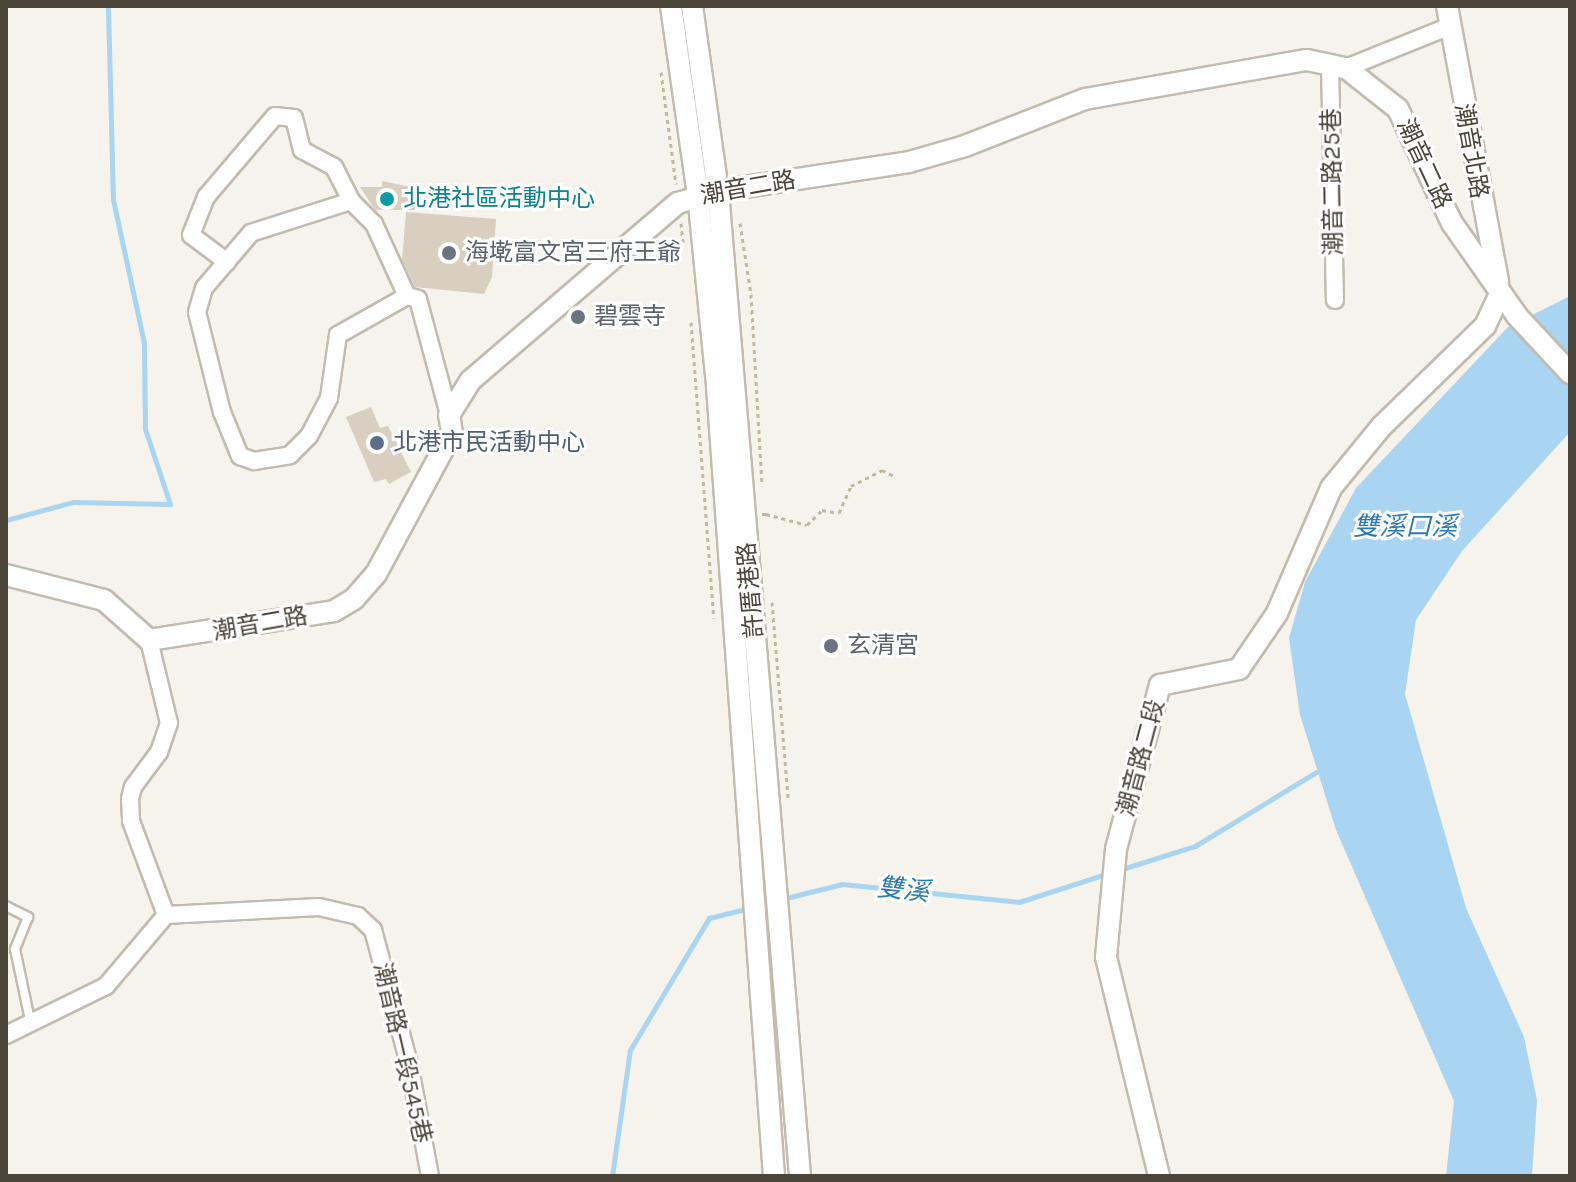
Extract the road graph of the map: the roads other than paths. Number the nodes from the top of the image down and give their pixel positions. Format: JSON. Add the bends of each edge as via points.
{"nodes":[{"id":1,"x":671,"y":6,"type":"edge"},
{"id":2,"x":692,"y":6,"type":"edge"},
{"id":3,"x":1448,"y":16,"type":"edge"},
{"id":4,"x":1338,"y":66,"type":"junction"},
{"id":5,"x":698,"y":196,"type":"junction"},
{"id":6,"x":351,"y":201,"type":"junction"},
{"id":7,"x":227,"y":262,"type":"junction"},
{"id":8,"x":1500,"y":294,"type":"junction"},
{"id":9,"x":407,"y":296,"type":"junction"},
{"id":10,"x":1335,"y":300,"type":"dead end"},
{"id":11,"x":1570,"y":373,"type":"edge"},
{"id":12,"x":449,"y":415,"type":"junction"},
{"id":13,"x":6,"y":575,"type":"edge"},
{"id":14,"x":149,"y":640,"type":"junction"},
{"id":15,"x":6,"y":906,"type":"edge"},
{"id":16,"x":166,"y":915,"type":"junction"},
{"id":17,"x":30,"y":1020,"type":"junction"},
{"id":18,"x":6,"y":1035,"type":"edge"},
{"id":19,"x":430,"y":1176,"type":"edge"},
{"id":20,"x":774,"y":1176,"type":"edge"},
{"id":21,"x":800,"y":1176,"type":"edge"},
{"id":22,"x":1159,"y":1176,"type":"edge"}],
"edges":[{"from":1,"to":5,"type":"street","name":"許厝港路"},
{"from":2,"to":5,"type":"street","name":"許厝港路"},
{"from":3,"to":4,"type":"street"},
{"from":3,"to":8,"type":"street","name":"潮音北路","via":[[1477,193]]},
{"from":4,"to":5,"type":"street","name":"潮音二路","via":[[1307,60],[1085,99],[909,162]]},
{"from":4,"to":8,"type":"street","name":"潮音二路","via":[[1398,109],[1452,223]]},
{"from":4,"to":10,"type":"street","name":"潮音二路25巷"},
{"from":5,"to":12,"type":"street","name":"潮音二路","via":[[470,381]]},
{"from":5,"to":20,"type":"street","name":"許厝港路"},
{"from":5,"to":21,"type":"street","name":"許厝港路","via":[[776,890]]},
{"from":6,"to":7,"type":"street","via":[[251,233]]},
{"from":6,"to":7,"type":"street","via":[[334,167],[302,150],[294,118],[275,116],[206,197],[191,235]]},
{"from":6,"to":9,"type":"street","via":[[374,224]]},
{"from":7,"to":9,"type":"street","via":[[204,288],[197,312],[232,443],[240,456],[254,461],[290,455],[309,436],[329,398],[338,335]]},
{"from":8,"to":11,"type":"street","name":"潮音二路"},
{"from":8,"to":22,"type":"street","name":"潮音路二段","via":[[1485,326],[1382,426],[1331,488],[1277,613],[1239,669],[1160,685],[1116,849],[1106,957]]},
{"from":9,"to":12,"type":"street","via":[[418,299]]},
{"from":12,"to":14,"type":"street","name":"潮音二路","via":[[452,433],[376,574],[354,599],[334,611]]},
{"from":13,"to":14,"type":"street","via":[[104,600]]},
{"from":14,"to":16,"type":"street","via":[[169,723],[159,752],[133,787],[131,821]]},
{"from":15,"to":17,"type":"lane","via":[[28,917],[15,949]]},
{"from":16,"to":17,"type":"street","via":[[106,986]]},
{"from":16,"to":19,"type":"street","name":"潮音路一段545巷","via":[[319,907],[358,916],[373,930],[409,1063]]},
{"from":17,"to":18,"type":"street"}]}
